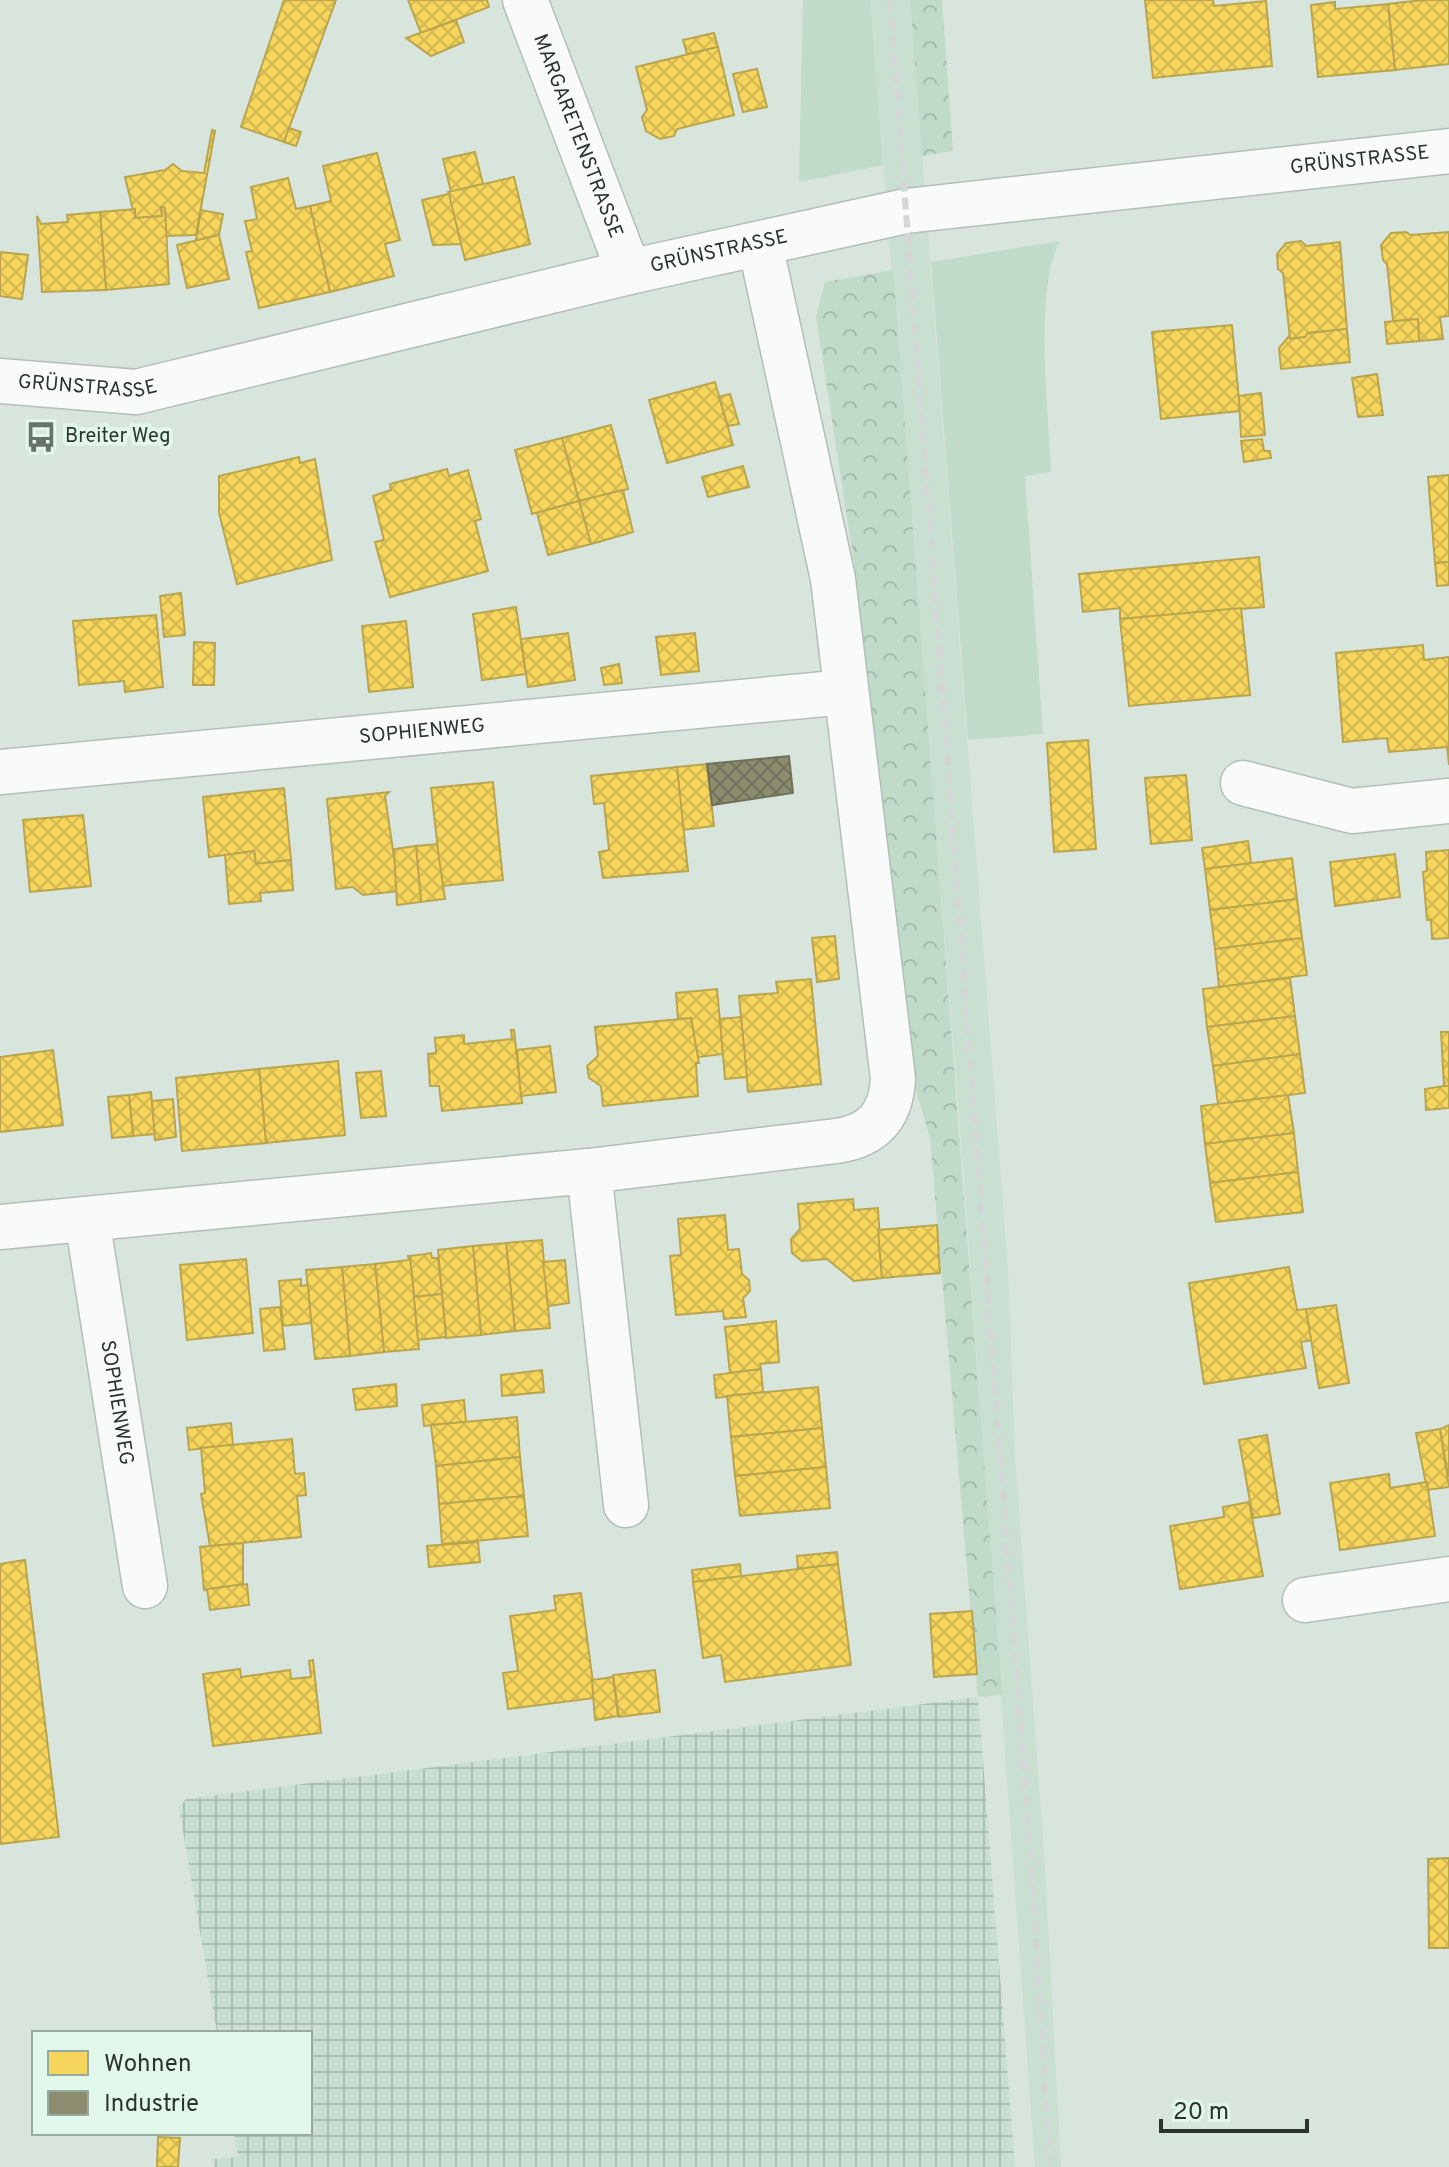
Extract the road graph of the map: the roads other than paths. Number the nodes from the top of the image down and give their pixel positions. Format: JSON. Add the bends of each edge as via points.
{"nodes":[{"id":1,"x":525,"y":0,"type":"edge"},
{"id":2,"x":1449,"y":151,"type":"edge"},
{"id":3,"x":760,"y":244,"type":"junction"},
{"id":4,"x":629,"y":272,"type":"junction"},
{"id":5,"x":0,"y":381,"type":"edge"},
{"id":6,"x":846,"y":692,"type":"junction"},
{"id":7,"x":0,"y":772,"type":"edge"},
{"id":8,"x":1243,"y":783,"type":"dead end"},
{"id":9,"x":1449,"y":801,"type":"edge"},
{"id":10,"x":589,"y":1171,"type":"junction"},
{"id":11,"x":87,"y":1219,"type":"junction"},
{"id":12,"x":0,"y":1227,"type":"edge"},
{"id":13,"x":626,"y":1505,"type":"dead end"},
{"id":14,"x":1449,"y":1579,"type":"edge"},
{"id":15,"x":145,"y":1586,"type":"dead end"},
{"id":16,"x":1305,"y":1600,"type":"dead end"}],
"edges":[{"from":1,"to":4,"type":"street","name":"MARGARETENSTRASSE"},
{"from":2,"to":3,"type":"street","name":"GRÜNSTRASSE","via":[[906,211]]},
{"from":3,"to":4,"type":"street","name":"GRÜNSTRASSE"},
{"from":3,"to":6,"type":"street","via":[[830,565]]},
{"from":4,"to":5,"type":"street","name":"GRÜNSTRASSE","via":[[136,392]]},
{"from":6,"to":7,"type":"street","name":"SOPHIENWEG"},
{"from":6,"to":10,"type":"street","via":[[892,1100],[871,1131],[855,1139]]},
{"from":8,"to":9,"type":"street","via":[[1352,811]]},
{"from":10,"to":11,"type":"street"},
{"from":10,"to":13,"type":"street"},
{"from":11,"to":12,"type":"street"},
{"from":11,"to":15,"type":"street","name":"SOPHIENWEG"},
{"from":14,"to":16,"type":"street"}]}
